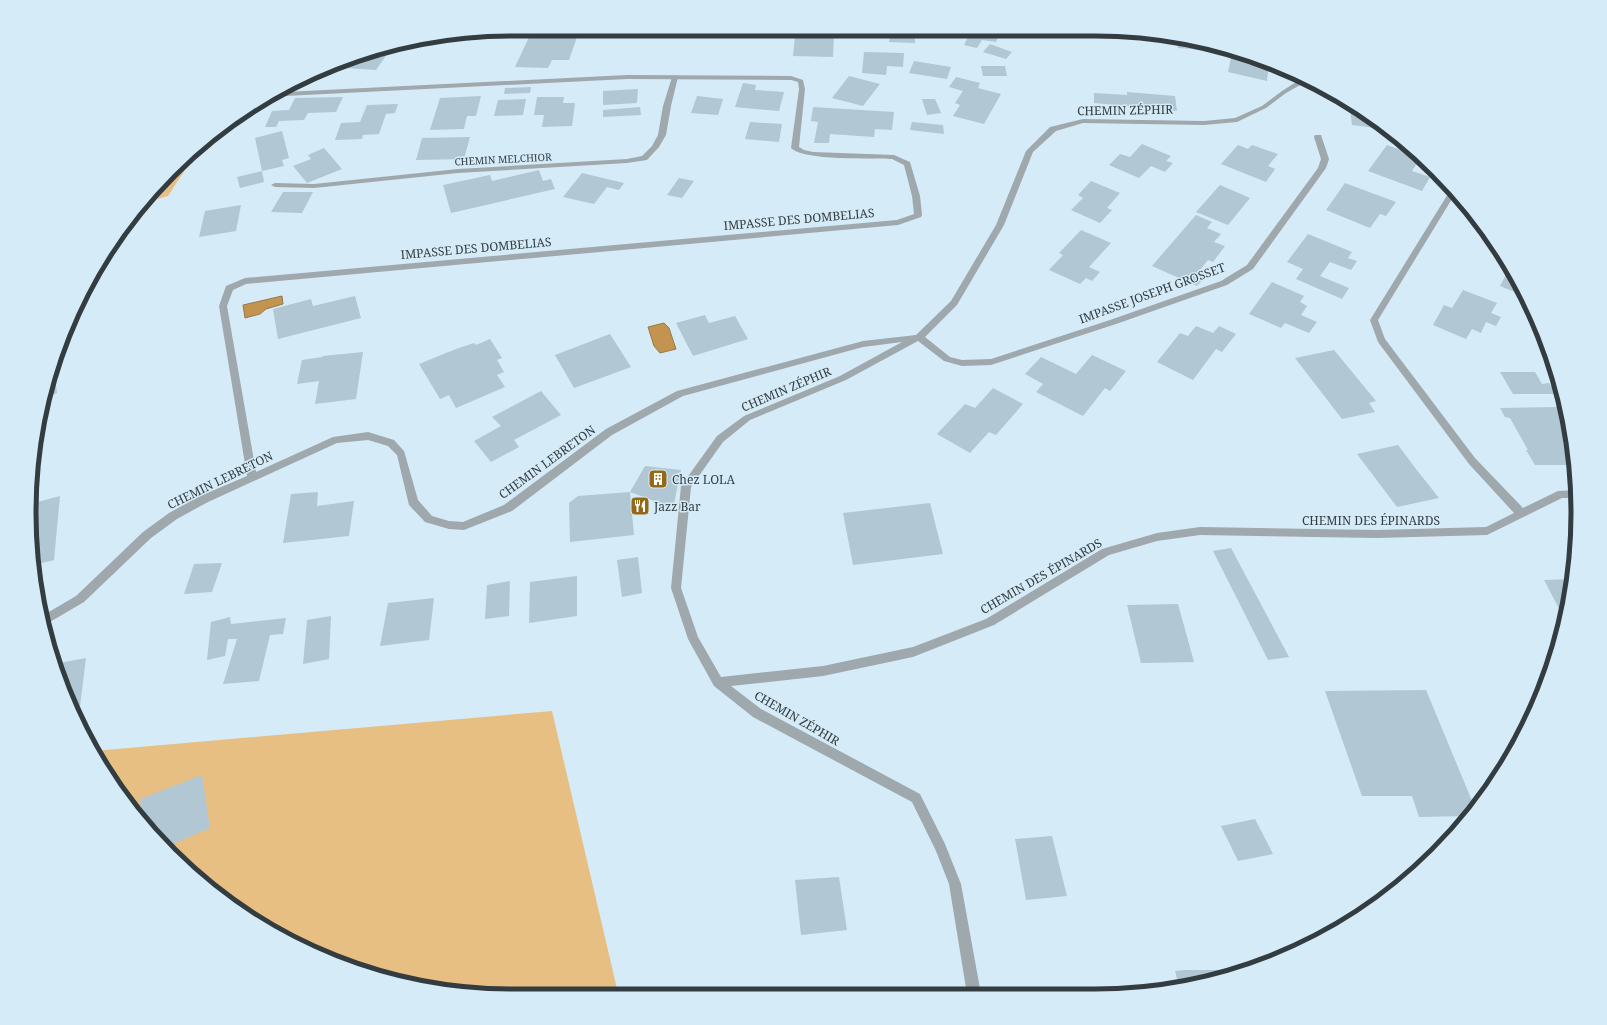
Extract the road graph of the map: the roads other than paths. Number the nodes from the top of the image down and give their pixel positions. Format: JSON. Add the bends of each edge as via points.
{"nodes":[{"id":1,"x":675,"y":77,"type":"junction"},
{"id":2,"x":1300,"y":82,"type":"edge"},
{"id":3,"x":285,"y":94,"type":"edge"},
{"id":4,"x":1318,"y":137,"type":"dead end"},
{"id":5,"x":275,"y":185,"type":"dead end"},
{"id":6,"x":1450,"y":195,"type":"edge"},
{"id":7,"x":919,"y":337,"type":"junction"},
{"id":8,"x":252,"y":478,"type":"junction"},
{"id":9,"x":1570,"y":494,"type":"edge"},
{"id":10,"x":1522,"y":514,"type":"junction"},
{"id":11,"x":48,"y":618,"type":"edge"},
{"id":12,"x":718,"y":682,"type":"junction"},
{"id":13,"x":973,"y":989,"type":"edge"}],
"edges":[{"from":1,"to":3,"type":"street","via":[[627,76]]},
{"from":1,"to":5,"type":"street","name":"CHEMIN MELCHIOR","via":[[666,106],[662,135],[644,158],[628,162],[458,171],[314,186]]},
{"from":1,"to":8,"type":"street","name":"IMPASSE DES DOMBELIAS","via":[[791,78],[800,81],[802,89],[795,148],[813,154],[894,157],[907,164],[916,196],[918,215],[898,222],[245,281],[229,288],[223,306]]},
{"from":2,"to":7,"type":"street","name":"CHEMIN ZÉPHIR","via":[[1264,107],[1237,120],[1204,123],[1083,121],[1053,129],[1030,151],[1000,226],[954,303]]},
{"from":4,"to":7,"type":"street","name":"IMPASSE JOSEPH GROSSET","via":[[1325,159],[1322,168],[1250,267],[1224,283],[991,362],[962,363],[947,359]]},
{"from":6,"to":10,"type":"street","via":[[1374,320],[1381,340],[1472,461]]},
{"from":7,"to":8,"type":"street","name":"CHEMIN LEBRETON","via":[[863,344],[680,393],[609,432],[508,508],[464,526],[429,519],[413,502],[401,454],[391,443],[368,436],[336,440]]},
{"from":7,"to":12,"type":"street","name":"CHEMIN ZÉPHIR","via":[[843,378],[747,418],[720,439],[686,486],[676,588],[693,639]]},
{"from":8,"to":11,"type":"street","name":"CHEMIN LEBRETON","via":[[173,516],[147,535],[80,599]]},
{"from":9,"to":10,"type":"street","name":"CHEMIN DES ÉPINARDS","via":[[1561,494]]},
{"from":10,"to":12,"type":"street","name":"CHEMIN DES ÉPINARDS","via":[[1487,531],[1377,534],[1200,531],[1157,537],[1106,552],[990,622],[913,652],[823,671]]},
{"from":12,"to":13,"type":"street","name":"CHEMIN ZÉPHIR","via":[[757,713],[916,798],[941,848],[955,884]]}]}
